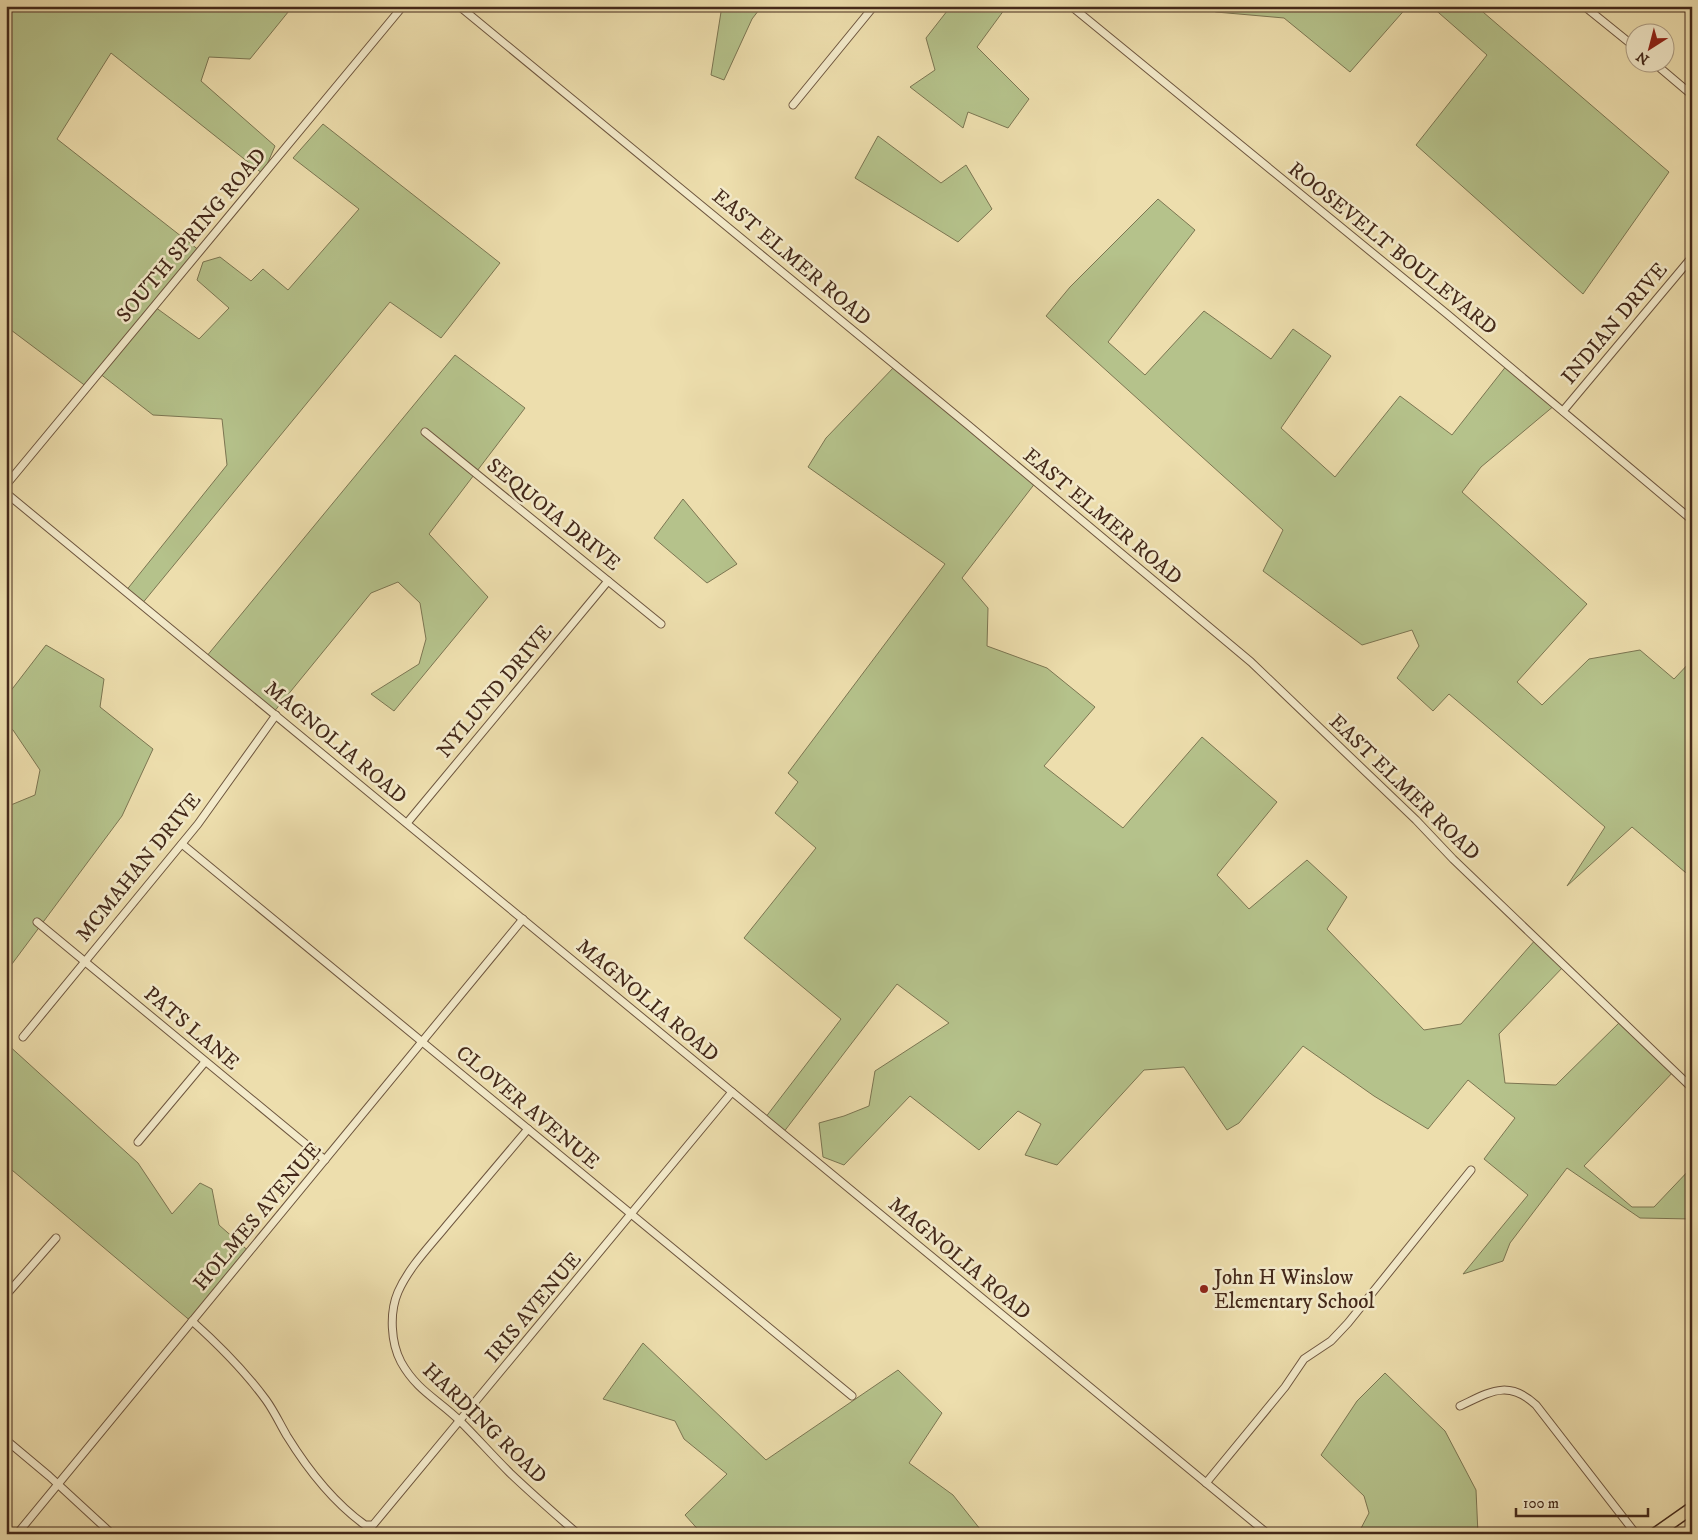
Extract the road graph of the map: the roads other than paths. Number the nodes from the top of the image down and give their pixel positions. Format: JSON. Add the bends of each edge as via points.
{"nodes":[{"id":1,"x":403,"y":6,"type":"edge"},
{"id":2,"x":459,"y":6,"type":"edge"},
{"id":3,"x":874,"y":6,"type":"edge"},
{"id":4,"x":1071,"y":6,"type":"edge"},
{"id":5,"x":1584,"y":6,"type":"edge"},
{"id":6,"x":1626,"y":40,"type":"edge"},
{"id":7,"x":1665,"y":72,"type":"edge"},
{"id":8,"x":1691,"y":93,"type":"edge"},
{"id":9,"x":794,"y":105,"type":"dead end"},
{"id":10,"x":1692,"y":257,"type":"edge"},
{"id":11,"x":1563,"y":411,"type":"junction"},
{"id":12,"x":425,"y":432,"type":"dead end"},
{"id":13,"x":6,"y":485,"type":"edge"},
{"id":14,"x":6,"y":492,"type":"edge"},
{"id":15,"x":1692,"y":520,"type":"edge"},
{"id":16,"x":608,"y":581,"type":"junction"},
{"id":17,"x":661,"y":624,"type":"dead end"},
{"id":18,"x":276,"y":715,"type":"junction"},
{"id":19,"x":407,"y":823,"type":"junction"},
{"id":20,"x":182,"y":844,"type":"junction"},
{"id":21,"x":524,"y":919,"type":"junction"},
{"id":22,"x":37,"y":922,"type":"dead end"},
{"id":23,"x":85,"y":962,"type":"junction"},
{"id":24,"x":22,"y":1037,"type":"dead end"},
{"id":25,"x":423,"y":1042,"type":"junction"},
{"id":26,"x":206,"y":1062,"type":"junction"},
{"id":27,"x":1692,"y":1088,"type":"edge"},
{"id":28,"x":732,"y":1092,"type":"junction"},
{"id":29,"x":528,"y":1129,"type":"junction"},
{"id":30,"x":138,"y":1142,"type":"dead end"},
{"id":31,"x":325,"y":1160,"type":"junction"},
{"id":32,"x":1471,"y":1170,"type":"dead end"},
{"id":33,"x":632,"y":1214,"type":"junction"},
{"id":34,"x":56,"y":1238,"type":"dead end"},
{"id":35,"x":6,"y":1295,"type":"edge"},
{"id":36,"x":192,"y":1322,"type":"junction"},
{"id":37,"x":852,"y":1396,"type":"dead end"},
{"id":38,"x":1460,"y":1406,"type":"dead end"},
{"id":39,"x":460,"y":1421,"type":"junction"},
{"id":40,"x":6,"y":1440,"type":"edge"},
{"id":41,"x":1206,"y":1482,"type":"junction"},
{"id":42,"x":58,"y":1484,"type":"junction"},
{"id":43,"x":1692,"y":1508,"type":"edge"},
{"id":44,"x":17,"y":1534,"type":"edge"},
{"id":45,"x":112,"y":1534,"type":"edge"},
{"id":46,"x":578,"y":1534,"type":"edge"},
{"id":47,"x":1268,"y":1534,"type":"edge"},
{"id":48,"x":1636,"y":1534,"type":"edge"},
{"id":49,"x":1655,"y":1534,"type":"edge"}],
"edges":[{"from":1,"to":13,"type":"street","name":"SOUTH SPRING ROAD"},
{"from":2,"to":27,"type":"street","name":"EAST ELMER ROAD","via":[[1251,662]]},
{"from":3,"to":9,"type":"street"},
{"from":4,"to":11,"type":"street","name":"ROOSEVELT BOULEVARD"},
{"from":5,"to":6,"type":"street"},
{"from":7,"to":8,"type":"street"},
{"from":10,"to":11,"type":"street","name":"INDIAN DRIVE"},
{"from":11,"to":15,"type":"street","name":"ROOSEVELT BOULEVARD"},
{"from":12,"to":16,"type":"street","name":"SEQUOIA DRIVE"},
{"from":14,"to":18,"type":"street","name":"MAGNOLIA ROAD"},
{"from":16,"to":17,"type":"street","name":"SEQUOIA DRIVE"},
{"from":16,"to":19,"type":"street","name":"NYLUND DRIVE"},
{"from":18,"to":19,"type":"street","name":"MAGNOLIA ROAD"},
{"from":18,"to":20,"type":"street","name":"MCMAHAN DRIVE"},
{"from":19,"to":21,"type":"street","name":"MAGNOLIA ROAD"},
{"from":20,"to":23,"type":"street","name":"MCMAHAN DRIVE"},
{"from":20,"to":25,"type":"street","name":"CLOVER AVENUE"},
{"from":21,"to":25,"type":"street","name":"HOLMES AVENUE"},
{"from":21,"to":28,"type":"street","name":"MAGNOLIA ROAD"},
{"from":22,"to":23,"type":"street","name":"PATS LANE"},
{"from":23,"to":24,"type":"street","name":"MCMAHAN DRIVE"},
{"from":23,"to":26,"type":"street","name":"PATS LANE"},
{"from":25,"to":29,"type":"street","name":"CLOVER AVENUE"},
{"from":25,"to":31,"type":"street","name":"HOLMES AVENUE"},
{"from":26,"to":30,"type":"street"},
{"from":26,"to":31,"type":"street","name":"PATS LANE"},
{"from":28,"to":33,"type":"street","name":"IRIS AVENUE"},
{"from":28,"to":41,"type":"street","name":"MAGNOLIA ROAD"},
{"from":29,"to":33,"type":"street","name":"CLOVER AVENUE"},
{"from":29,"to":39,"type":"street","name":"HARDING ROAD","via":[[427,1250],[397,1295],[393,1336],[401,1362],[425,1393]]},
{"from":31,"to":36,"type":"street","name":"HOLMES AVENUE"},
{"from":32,"to":41,"type":"street","via":[[1348,1323],[1331,1341],[1300,1364],[1285,1387]]},
{"from":33,"to":37,"type":"street","name":"CLOVER AVENUE"},
{"from":33,"to":39,"type":"street","name":"IRIS AVENUE"},
{"from":34,"to":35,"type":"street"},
{"from":36,"to":39,"type":"street","name":"IRIS AVENUE","via":[[241,1367],[327,1492],[365,1525],[376,1522]]},
{"from":36,"to":42,"type":"street","name":"HOLMES AVENUE"},
{"from":38,"to":48,"type":"street","via":[[1496,1390],[1528,1397]]},
{"from":39,"to":46,"type":"street","name":"HARDING ROAD","via":[[509,1472]]},
{"from":40,"to":42,"type":"street"},
{"from":41,"to":47,"type":"street","name":"MAGNOLIA ROAD"},
{"from":42,"to":44,"type":"street","name":"HOLMES AVENUE"},
{"from":42,"to":45,"type":"street"},
{"from":43,"to":49,"type":"main road"}]}
